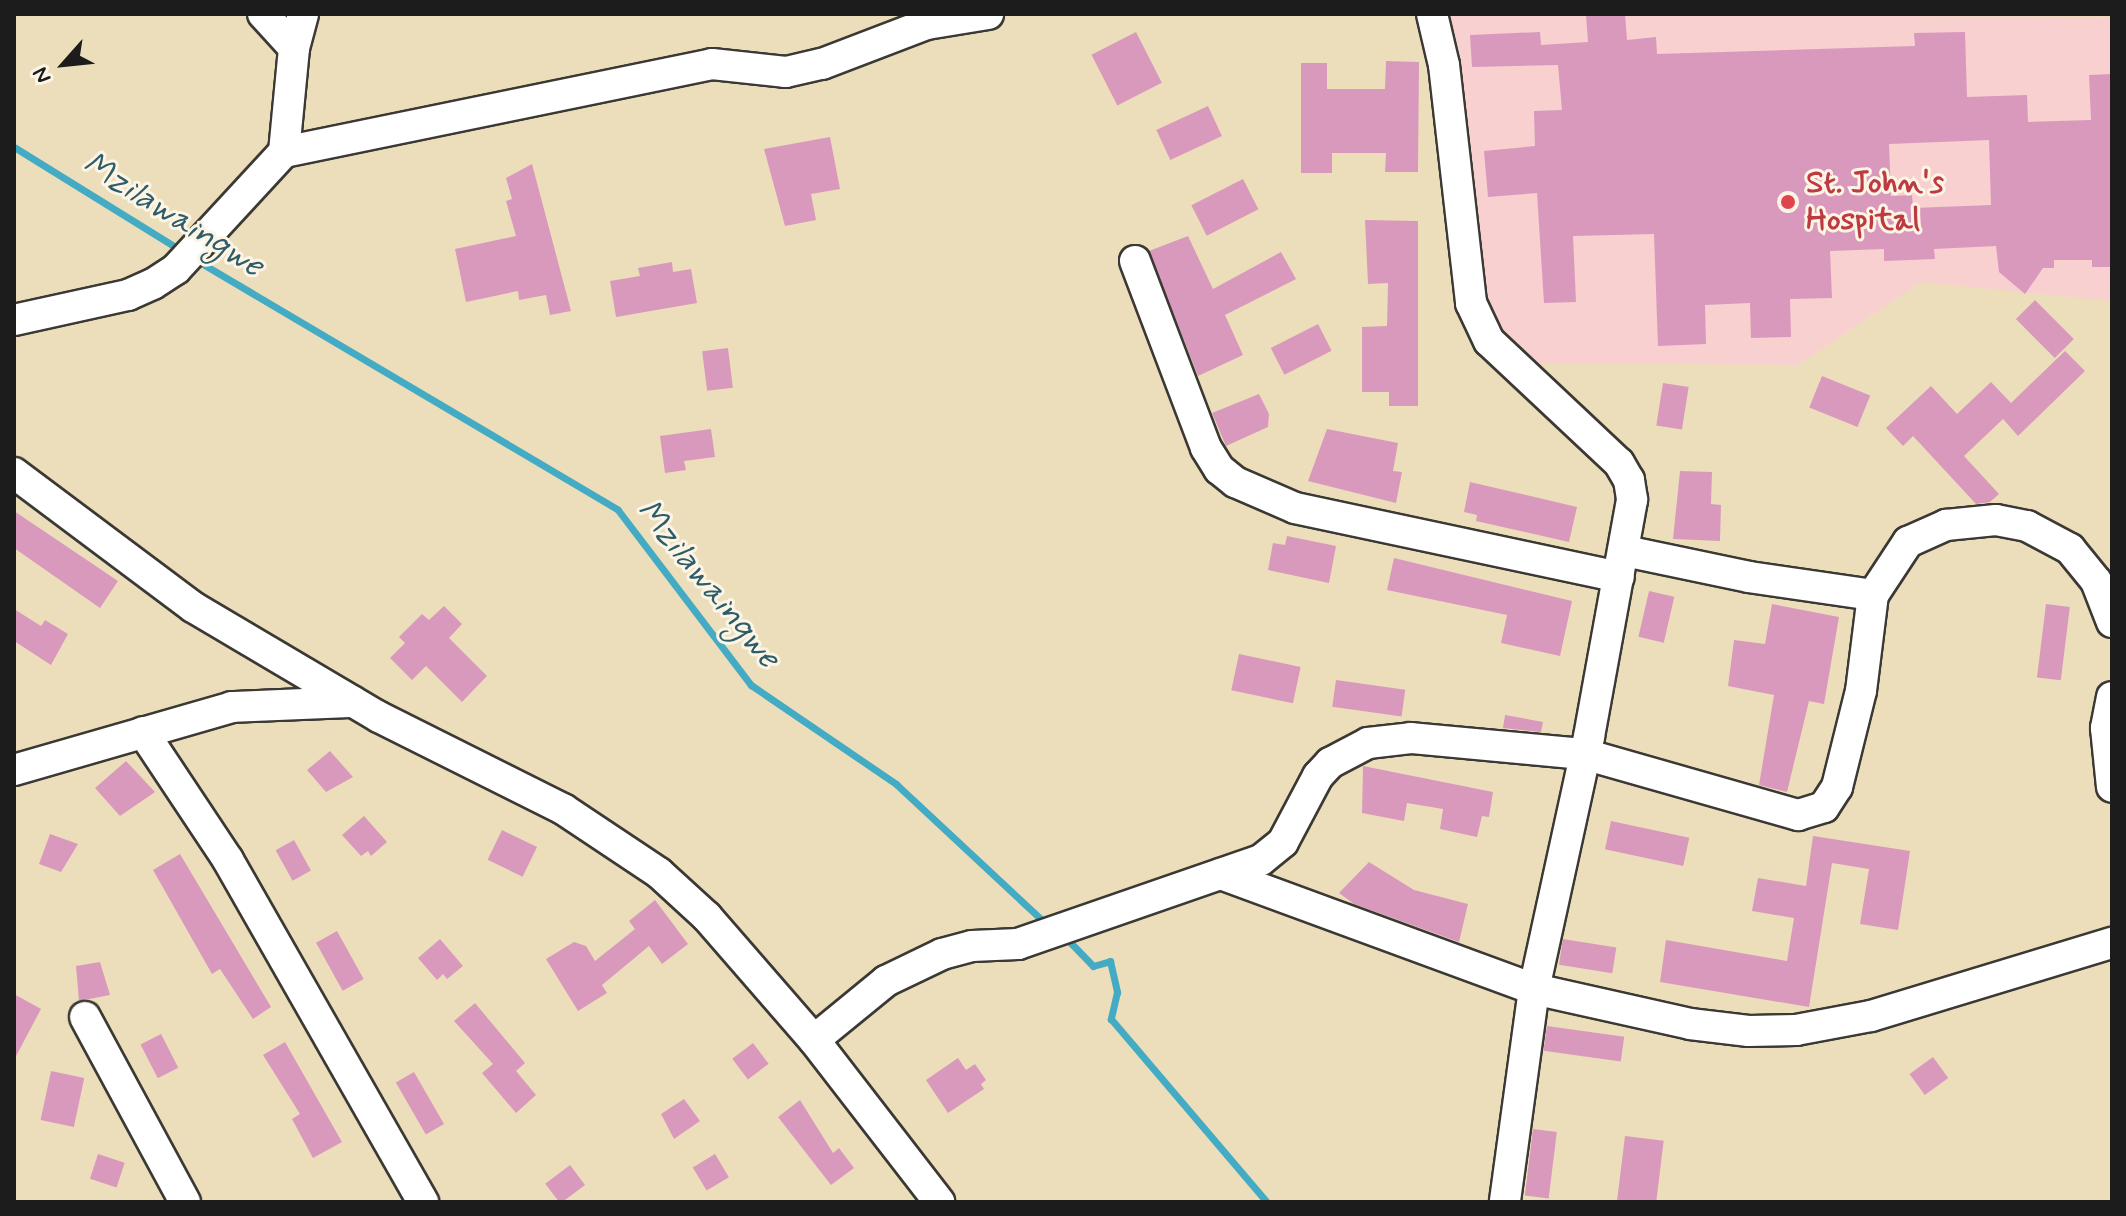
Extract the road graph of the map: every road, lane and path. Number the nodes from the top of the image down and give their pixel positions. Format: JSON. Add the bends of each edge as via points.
{"nodes":[{"id":1,"x":263,"y":14,"type":"edge"},
{"id":2,"x":303,"y":14,"type":"edge"},
{"id":3,"x":988,"y":14,"type":"edge"},
{"id":4,"x":1432,"y":14,"type":"edge"},
{"id":5,"x":294,"y":48,"type":"junction"},
{"id":6,"x":284,"y":152,"type":"junction"},
{"id":7,"x":1135,"y":261,"type":"dead end"},
{"id":8,"x":14,"y":320,"type":"edge"},
{"id":9,"x":14,"y":473,"type":"edge"},
{"id":10,"x":1622,"y":564,"type":"junction"},
{"id":11,"x":1873,"y":595,"type":"junction"},
{"id":12,"x":2112,"y":622,"type":"edge"},
{"id":13,"x":2112,"y":697,"type":"edge"},
{"id":14,"x":353,"y":702,"type":"junction"},
{"id":15,"x":143,"y":732,"type":"junction"},
{"id":16,"x":1584,"y":754,"type":"junction"},
{"id":17,"x":14,"y":770,"type":"edge"},
{"id":18,"x":2112,"y":787,"type":"edge"},
{"id":19,"x":1221,"y":874,"type":"junction"},
{"id":20,"x":2112,"y":943,"type":"edge"},
{"id":21,"x":1534,"y":989,"type":"junction"},
{"id":22,"x":85,"y":1017,"type":"dead end"},
{"id":23,"x":814,"y":1040,"type":"junction"},
{"id":24,"x":185,"y":1202,"type":"edge"},
{"id":25,"x":423,"y":1202,"type":"edge"},
{"id":26,"x":939,"y":1202,"type":"edge"},
{"id":27,"x":1505,"y":1202,"type":"edge"}],
"edges":[{"from":1,"to":5,"type":"street"},
{"from":2,"to":5,"type":"street"},
{"from":3,"to":6,"type":"street","via":[[927,24],[822,64],[786,72],[712,64]]},
{"from":4,"to":10,"type":"street","via":[[1444,65],[1471,303],[1489,341],[1609,452],[1629,480]]},
{"from":5,"to":6,"type":"street"},
{"from":6,"to":8,"type":"street","via":[[176,269],[153,284],[128,295]]},
{"from":7,"to":10,"type":"street","via":[[1206,448],[1235,482],[1295,508]]},
{"from":9,"to":14,"type":"street","via":[[157,584]]},
{"from":10,"to":11,"type":"street"},
{"from":10,"to":16,"type":"street"},
{"from":11,"to":12,"type":"street","via":[[1908,542],[1946,525],[1996,520],[2027,526],[2070,549],[2096,581]]},
{"from":11,"to":16,"type":"street","via":[[1861,691],[1837,787],[1824,807],[1798,815]]},
{"from":13,"to":18,"type":"street","via":[[2106,728]]},
{"from":14,"to":15,"type":"street","via":[[232,707]]},
{"from":14,"to":23,"type":"street","via":[[621,843],[707,917]]},
{"from":15,"to":17,"type":"street"},
{"from":15,"to":25,"type":"street","via":[[222,851]]},
{"from":16,"to":19,"type":"street","via":[[1411,738],[1368,743],[1330,763],[1318,776],[1272,853]]},
{"from":16,"to":21,"type":"street"},
{"from":19,"to":21,"type":"street"},
{"from":19,"to":23,"type":"street","via":[[1018,944],[972,946],[942,954],[886,981]]},
{"from":20,"to":21,"type":"street","via":[[1871,1016],[1784,1031],[1690,1024]]},
{"from":21,"to":27,"type":"street"},
{"from":22,"to":24,"type":"street"},
{"from":23,"to":26,"type":"street"}]}
